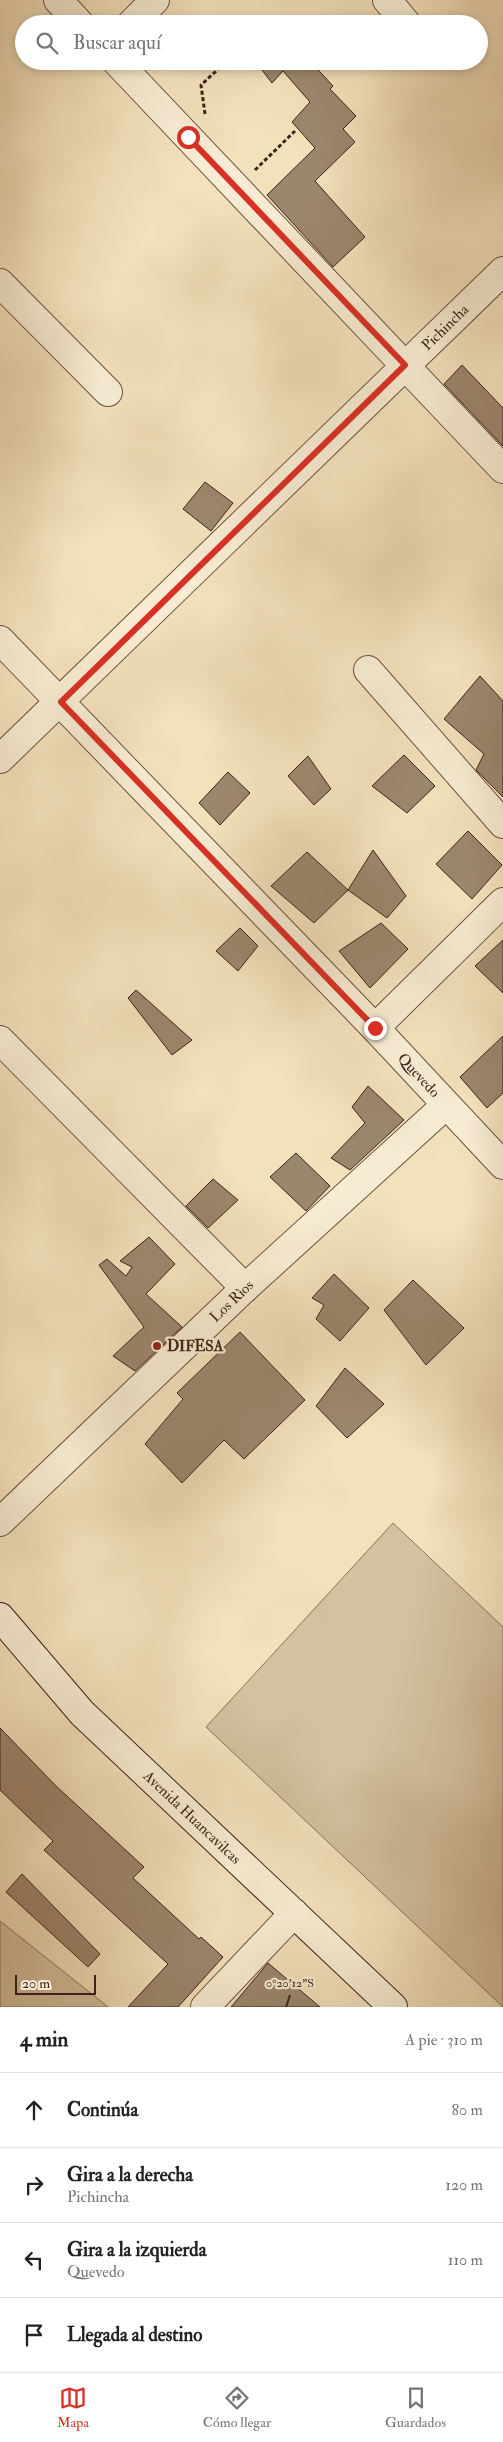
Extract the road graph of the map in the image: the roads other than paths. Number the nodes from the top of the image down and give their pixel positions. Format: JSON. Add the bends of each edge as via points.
{"nodes":[{"id":1,"x":58,"y":0,"type":"edge"},
{"id":2,"x":155,"y":0,"type":"edge"},
{"id":3,"x":387,"y":0,"type":"edge"},
{"id":4,"x":72,"y":15,"type":"edge"},
{"id":5,"x":140,"y":15,"type":"edge"},
{"id":6,"x":400,"y":15,"type":"edge"},
{"id":7,"x":125,"y":70,"type":"edge"},
{"id":8,"x":503,"y":270,"type":"edge"},
{"id":9,"x":0,"y":283,"type":"edge"},
{"id":10,"x":405,"y":365,"type":"junction"},
{"id":11,"x":108,"y":392,"type":"dead end"},
{"id":12,"x":503,"y":469,"type":"edge"},
{"id":13,"x":0,"y":640,"type":"edge"},
{"id":14,"x":368,"y":670,"type":"dead end"},
{"id":15,"x":61,"y":702,"type":"junction"},
{"id":16,"x":0,"y":759,"type":"edge"},
{"id":17,"x":503,"y":824,"type":"edge"},
{"id":18,"x":503,"y":902,"type":"edge"},
{"id":19,"x":375,"y":1028,"type":"junction"},
{"id":20,"x":0,"y":1040,"type":"edge"},
{"id":21,"x":446,"y":1105,"type":"junction"},
{"id":22,"x":503,"y":1165,"type":"edge"},
{"id":23,"x":246,"y":1288,"type":"junction"},
{"id":24,"x":0,"y":1522,"type":"edge"},
{"id":25,"x":0,"y":1618,"type":"edge"},
{"id":26,"x":294,"y":1913,"type":"junction"},
{"id":27,"x":205,"y":2007,"type":"edge"},
{"id":28,"x":393,"y":2007,"type":"edge"}],
"edges":[{"from":1,"to":4,"type":"street"},
{"from":2,"to":5,"type":"street"},
{"from":3,"to":6,"type":"street"},
{"from":7,"to":10,"type":"street"},
{"from":8,"to":10,"type":"street","name":"Pichincha"},
{"from":9,"to":11,"type":"street"},
{"from":10,"to":12,"type":"street"},
{"from":10,"to":15,"type":"street","name":"Pichincha"},
{"from":13,"to":15,"type":"street","name":"Quevedo"},
{"from":14,"to":17,"type":"street"},
{"from":15,"to":16,"type":"street","name":"Pichincha"},
{"from":15,"to":19,"type":"street","name":"Quevedo"},
{"from":18,"to":19,"type":"street"},
{"from":19,"to":21,"type":"street","name":"Quevedo"},
{"from":20,"to":23,"type":"street"},
{"from":21,"to":22,"type":"street","name":"Quevedo"},
{"from":21,"to":23,"type":"street","name":"Los Rìos"},
{"from":23,"to":24,"type":"street","name":"Los Rìos"},
{"from":25,"to":26,"type":"street","name":"Avenida Huancavilcas","via":[[82,1713]]},
{"from":26,"to":27,"type":"street"},
{"from":26,"to":28,"type":"street","name":"Avenida Huancavilcas"}]}
